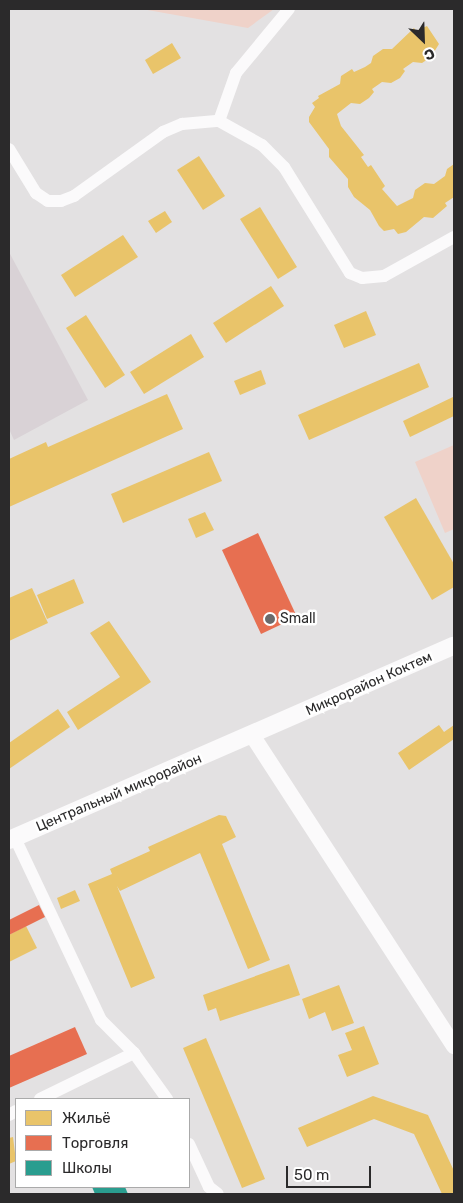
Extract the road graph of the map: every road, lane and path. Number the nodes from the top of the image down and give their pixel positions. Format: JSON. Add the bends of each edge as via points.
{"nodes":[{"id":1,"x":289,"y":9,"type":"edge"},
{"id":2,"x":219,"y":121,"type":"junction"},
{"id":3,"x":9,"y":149,"type":"edge"},
{"id":4,"x":454,"y":238,"type":"edge"},
{"id":5,"x":454,"y":646,"type":"edge"},
{"id":6,"x":252,"y":734,"type":"junction"},
{"id":7,"x":12,"y":839,"type":"edge"},
{"id":8,"x":454,"y":1046,"type":"edge"},
{"id":9,"x":134,"y":1053,"type":"junction"},
{"id":10,"x":42,"y":1098,"type":"edge"},
{"id":11,"x":166,"y":1098,"type":"edge"},
{"id":12,"x":190,"y":1146,"type":"edge"},
{"id":13,"x":218,"y":1194,"type":"edge"}],
"edges":[{"from":1,"to":2,"type":"street","via":[[236,73]]},
{"from":2,"to":3,"type":"street","via":[[182,124],[162,132],[74,196],[61,200],[48,201],[36,193]]},
{"from":2,"to":4,"type":"street","via":[[262,145],[284,167],[350,273],[362,278],[384,276]]},
{"from":5,"to":6,"type":"main road","name":"Микрорайон Коктем"},
{"from":6,"to":7,"type":"main road","name":"Центральный микрорайон"},
{"from":6,"to":8,"type":"street"},
{"from":7,"to":9,"type":"street","via":[[101,1020]]},
{"from":9,"to":10,"type":"street"},
{"from":9,"to":11,"type":"street"},
{"from":12,"to":13,"type":"street","via":[[206,1182]]}]}
